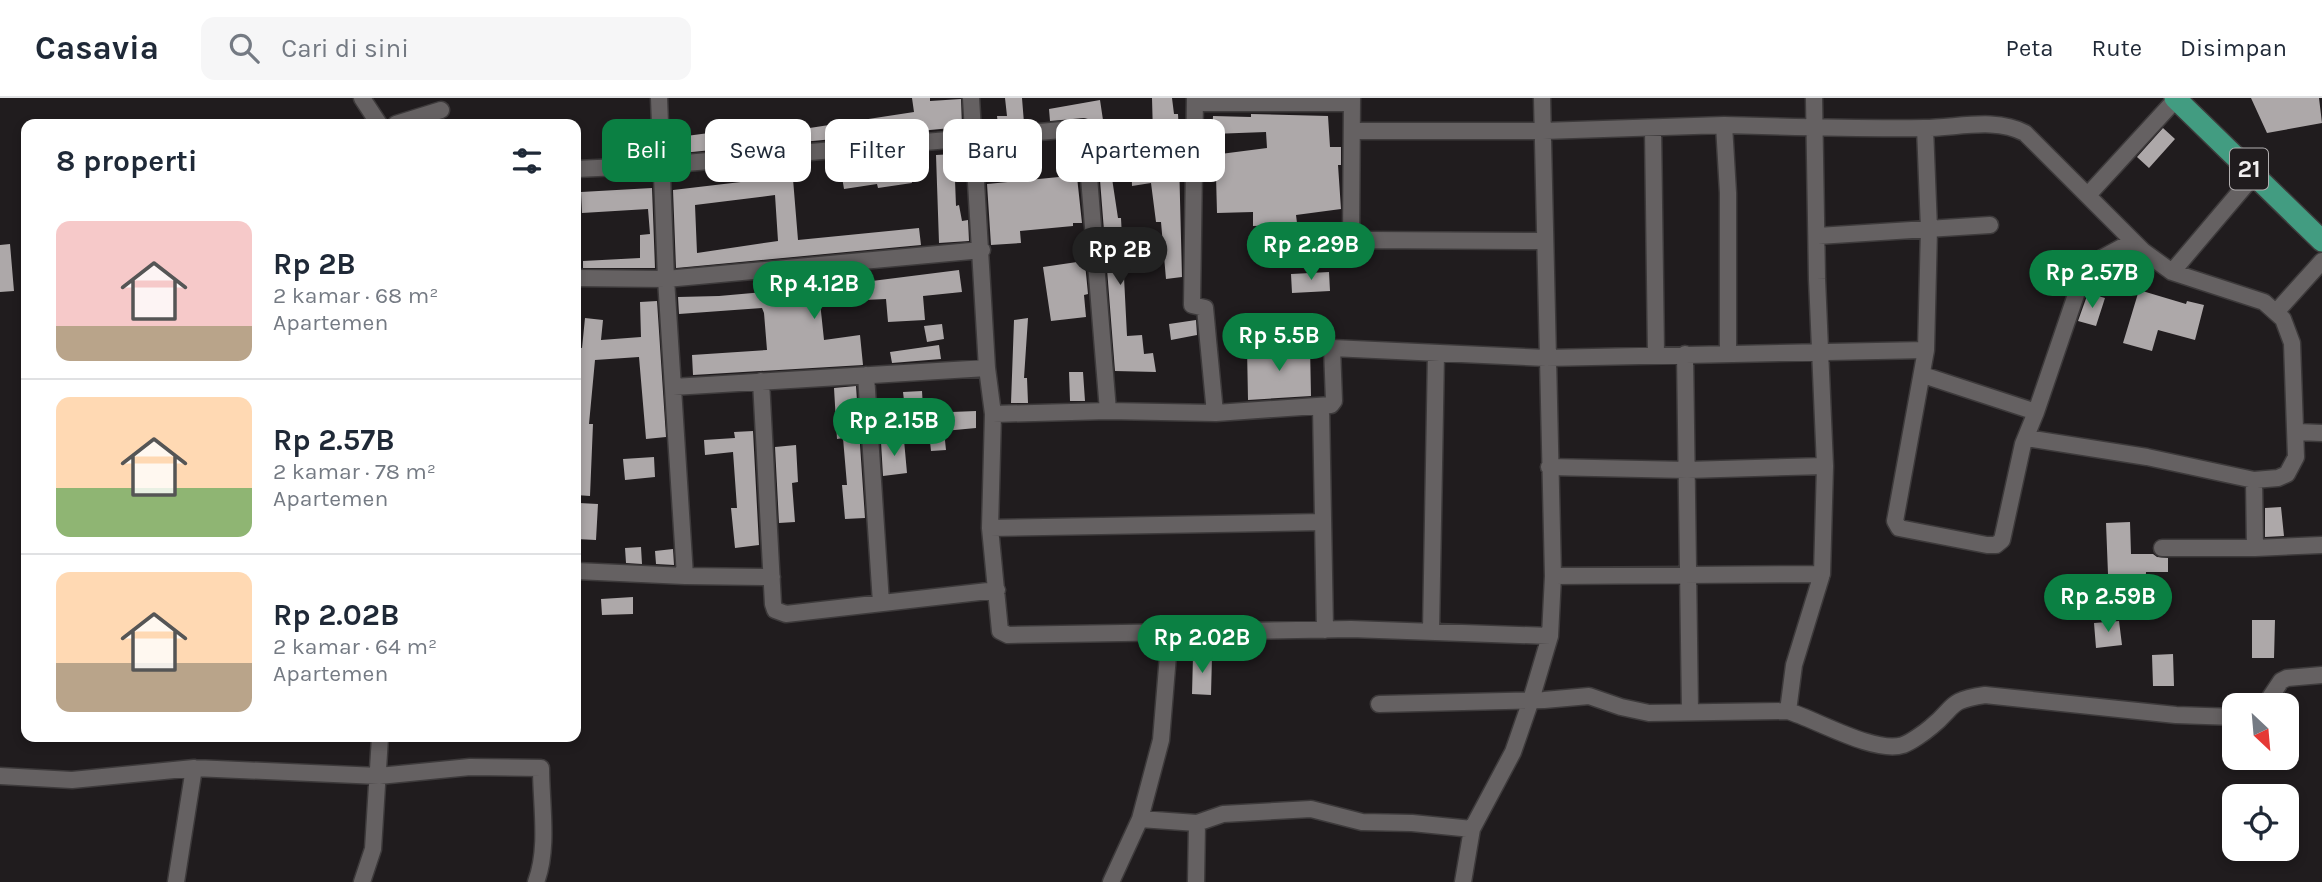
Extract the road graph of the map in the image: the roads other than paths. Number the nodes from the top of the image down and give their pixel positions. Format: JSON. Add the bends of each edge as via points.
{"nodes":[{"id":1,"x":362,"y":98,"type":"edge"},
{"id":2,"x":659,"y":98,"type":"edge"},
{"id":3,"x":971,"y":98,"type":"edge"},
{"id":4,"x":1542,"y":98,"type":"edge"},
{"id":5,"x":1814,"y":98,"type":"edge"},
{"id":6,"x":2176,"y":98,"type":"edge"},
{"id":7,"x":1195,"y":100,"type":"edge"},
{"id":8,"x":1352,"y":101,"type":"edge"},
{"id":9,"x":441,"y":111,"type":"edge"},
{"id":10,"x":376,"y":119,"type":"edge"},
{"id":11,"x":413,"y":119,"type":"edge"},
{"id":12,"x":660,"y":119,"type":"edge"},
{"id":13,"x":972,"y":119,"type":"edge"},
{"id":14,"x":1724,"y":125,"type":"junction"},
{"id":15,"x":1814,"y":127,"type":"junction"},
{"id":16,"x":1925,"y":128,"type":"junction"},
{"id":17,"x":1653,"y":129,"type":"junction"},
{"id":18,"x":1042,"y":131,"type":"edge"},
{"id":19,"x":1353,"y":131,"type":"junction"},
{"id":20,"x":1543,"y":131,"type":"junction"},
{"id":21,"x":943,"y":139,"type":"edge"},
{"id":22,"x":691,"y":162,"type":"edge"},
{"id":23,"x":602,"y":168,"type":"edge"},
{"id":24,"x":581,"y":169,"type":"edge"},
{"id":25,"x":2255,"y":174,"type":"junction"},
{"id":26,"x":663,"y":182,"type":"edge"},
{"id":27,"x":977,"y":182,"type":"edge"},
{"id":28,"x":2088,"y":195,"type":"junction"},
{"id":29,"x":1990,"y":225,"type":"dead end"},
{"id":30,"x":1929,"y":229,"type":"junction"},
{"id":31,"x":1818,"y":236,"type":"junction"},
{"id":32,"x":1544,"y":241,"type":"junction"},
{"id":33,"x":2133,"y":241,"type":"junction"},
{"id":34,"x":2322,"y":241,"type":"edge"},
{"id":35,"x":982,"y":250,"type":"junction"},
{"id":36,"x":2322,"y":261,"type":"edge"},
{"id":37,"x":2172,"y":272,"type":"junction"},
{"id":38,"x":581,"y":278,"type":"edge"},
{"id":39,"x":666,"y":279,"type":"junction"},
{"id":40,"x":2277,"y":311,"type":"junction"},
{"id":41,"x":1926,"y":350,"type":"junction"},
{"id":42,"x":1819,"y":351,"type":"junction"},
{"id":43,"x":1728,"y":352,"type":"junction"},
{"id":44,"x":1436,"y":353,"type":"junction"},
{"id":45,"x":1656,"y":354,"type":"junction"},
{"id":46,"x":1685,"y":354,"type":"junction"},
{"id":47,"x":1546,"y":358,"type":"junction"},
{"id":48,"x":987,"y":368,"type":"junction"},
{"id":49,"x":866,"y":375,"type":"junction"},
{"id":50,"x":1923,"y":375,"type":"junction"},
{"id":51,"x":761,"y":381,"type":"junction"},
{"id":52,"x":673,"y":387,"type":"junction"},
{"id":53,"x":1321,"y":406,"type":"junction"},
{"id":54,"x":1108,"y":411,"type":"junction"},
{"id":55,"x":2036,"y":412,"type":"junction"},
{"id":56,"x":1215,"y":413,"type":"junction"},
{"id":57,"x":993,"y":414,"type":"junction"},
{"id":58,"x":2297,"y":432,"type":"junction"},
{"id":59,"x":2322,"y":433,"type":"edge"},
{"id":60,"x":2026,"y":439,"type":"junction"},
{"id":61,"x":1825,"y":466,"type":"junction"},
{"id":62,"x":1549,"y":467,"type":"junction"},
{"id":63,"x":1687,"y":470,"type":"junction"},
{"id":64,"x":2254,"y":480,"type":"junction"},
{"id":65,"x":1323,"y":522,"type":"junction"},
{"id":66,"x":990,"y":528,"type":"junction"},
{"id":67,"x":2322,"y":545,"type":"edge"},
{"id":68,"x":2162,"y":548,"type":"dead end"},
{"id":69,"x":2255,"y":548,"type":"junction"},
{"id":70,"x":581,"y":571,"type":"edge"},
{"id":71,"x":1822,"y":574,"type":"junction"},
{"id":72,"x":685,"y":576,"type":"junction"},
{"id":73,"x":772,"y":576,"type":"junction"},
{"id":74,"x":1553,"y":576,"type":"junction"},
{"id":75,"x":1687,"y":576,"type":"junction"},
{"id":76,"x":997,"y":590,"type":"junction"},
{"id":77,"x":881,"y":603,"type":"junction"},
{"id":78,"x":1325,"y":630,"type":"junction"},
{"id":79,"x":1170,"y":631,"type":"junction"},
{"id":80,"x":1431,"y":632,"type":"junction"},
{"id":81,"x":1550,"y":636,"type":"junction"},
{"id":82,"x":2322,"y":674,"type":"edge"},
{"id":83,"x":2273,"y":693,"type":"edge"},
{"id":84,"x":1531,"y":700,"type":"junction"},
{"id":85,"x":1379,"y":704,"type":"dead end"},
{"id":86,"x":1690,"y":710,"type":"junction"},
{"id":87,"x":1788,"y":710,"type":"junction"},
{"id":88,"x":2222,"y":716,"type":"edge"},
{"id":89,"x":380,"y":742,"type":"edge"},
{"id":90,"x":194,"y":768,"type":"junction"},
{"id":91,"x":0,"y":776,"type":"edge"},
{"id":92,"x":379,"y":776,"type":"junction"},
{"id":93,"x":1140,"y":819,"type":"junction"},
{"id":94,"x":1196,"y":823,"type":"junction"},
{"id":95,"x":1472,"y":829,"type":"junction"},
{"id":96,"x":176,"y":882,"type":"edge"},
{"id":97,"x":362,"y":882,"type":"edge"},
{"id":98,"x":536,"y":882,"type":"edge"},
{"id":99,"x":1111,"y":882,"type":"edge"},
{"id":100,"x":1196,"y":882,"type":"edge"},
{"id":101,"x":1463,"y":882,"type":"edge"}],
"edges":[{"from":1,"to":10,"type":"street"},
{"from":2,"to":12,"type":"street"},
{"from":3,"to":13,"type":"street"},
{"from":4,"to":20,"type":"street"},
{"from":5,"to":15,"type":"street"},
{"from":6,"to":25,"type":"highway","number":"21"},
{"from":6,"to":28,"type":"street"},
{"from":7,"to":8,"type":"street"},
{"from":7,"to":56,"type":"street","via":[[1192,306],[1205,308]]},
{"from":8,"to":19,"type":"street"},
{"from":9,"to":11,"type":"street"},
{"from":14,"to":15,"type":"street"},
{"from":14,"to":17,"type":"street"},
{"from":14,"to":43,"type":"street"},
{"from":15,"to":16,"type":"street"},
{"from":15,"to":31,"type":"street"},
{"from":16,"to":28,"type":"street","via":[[2015,127]]},
{"from":16,"to":30,"type":"street"},
{"from":17,"to":20,"type":"street"},
{"from":17,"to":45,"type":"street"},
{"from":18,"to":54,"type":"street","via":[[1085,128]]},
{"from":19,"to":20,"type":"street"},
{"from":19,"to":32,"type":"street","via":[[1351,243]]},
{"from":20,"to":32,"type":"street"},
{"from":21,"to":22,"type":"street"},
{"from":23,"to":24,"type":"street"},
{"from":25,"to":34,"type":"highway","number":"21"},
{"from":25,"to":37,"type":"street"},
{"from":26,"to":39,"type":"street"},
{"from":27,"to":35,"type":"street"},
{"from":28,"to":33,"type":"street"},
{"from":29,"to":30,"type":"street"},
{"from":30,"to":31,"type":"street"},
{"from":30,"to":41,"type":"street"},
{"from":31,"to":42,"type":"street"},
{"from":32,"to":47,"type":"street"},
{"from":33,"to":37,"type":"street"},
{"from":33,"to":55,"type":"street","via":[[2098,260],[2081,280]]},
{"from":35,"to":39,"type":"street"},
{"from":35,"to":48,"type":"street"},
{"from":36,"to":40,"type":"street"},
{"from":37,"to":40,"type":"street","via":[[2245,295]]},
{"from":38,"to":39,"type":"street"},
{"from":39,"to":52,"type":"street"},
{"from":40,"to":58,"type":"street","via":[[2292,343]]},
{"from":41,"to":42,"type":"street"},
{"from":41,"to":50,"type":"street"},
{"from":42,"to":43,"type":"street"},
{"from":42,"to":61,"type":"street"},
{"from":43,"to":46,"type":"street"},
{"from":44,"to":47,"type":"street"},
{"from":44,"to":53,"type":"street","via":[[1332,348],[1334,401]]},
{"from":44,"to":80,"type":"street"},
{"from":45,"to":46,"type":"street"},
{"from":45,"to":47,"type":"street"},
{"from":46,"to":63,"type":"street"},
{"from":47,"to":62,"type":"street"},
{"from":48,"to":49,"type":"street"},
{"from":48,"to":57,"type":"street"},
{"from":49,"to":51,"type":"street"},
{"from":49,"to":77,"type":"street"},
{"from":50,"to":55,"type":"street"},
{"from":50,"to":60,"type":"street","via":[[1895,521],[1899,528],[1996,545],[2003,540]]},
{"from":51,"to":52,"type":"street"},
{"from":51,"to":73,"type":"street"},
{"from":52,"to":72,"type":"street"},
{"from":53,"to":56,"type":"street"},
{"from":53,"to":65,"type":"street"},
{"from":54,"to":56,"type":"street"},
{"from":54,"to":57,"type":"street"},
{"from":55,"to":60,"type":"street"},
{"from":57,"to":66,"type":"street"},
{"from":58,"to":59,"type":"street"},
{"from":58,"to":64,"type":"street","via":[[2296,457],[2287,474]]},
{"from":60,"to":64,"type":"street","via":[[2147,457]]},
{"from":61,"to":63,"type":"street"},
{"from":61,"to":71,"type":"street"},
{"from":62,"to":63,"type":"street"},
{"from":62,"to":74,"type":"street"},
{"from":63,"to":75,"type":"street"},
{"from":64,"to":69,"type":"street"},
{"from":65,"to":66,"type":"street"},
{"from":65,"to":78,"type":"street"},
{"from":66,"to":76,"type":"street"},
{"from":67,"to":69,"type":"street"},
{"from":68,"to":69,"type":"street"},
{"from":70,"to":72,"type":"street"},
{"from":71,"to":75,"type":"street"},
{"from":71,"to":87,"type":"street","via":[[1794,665]]},
{"from":72,"to":73,"type":"street"},
{"from":73,"to":77,"type":"street","via":[[773,604],[779,613]]},
{"from":74,"to":75,"type":"street"},
{"from":74,"to":81,"type":"street"},
{"from":75,"to":86,"type":"street"},
{"from":76,"to":77,"type":"street"},
{"from":76,"to":79,"type":"street","via":[[1000,631],[1008,635]]},
{"from":78,"to":79,"type":"street"},
{"from":78,"to":80,"type":"street"},
{"from":79,"to":93,"type":"street","via":[[1161,740]]},
{"from":80,"to":81,"type":"street"},
{"from":81,"to":84,"type":"street"},
{"from":82,"to":83,"type":"street","via":[[2281,681]]},
{"from":84,"to":85,"type":"street"},
{"from":84,"to":86,"type":"street","via":[[1589,696],[1649,713]]},
{"from":84,"to":95,"type":"street","via":[[1513,752]]},
{"from":86,"to":87,"type":"street"},
{"from":87,"to":88,"type":"street","via":[[1867,742],[1894,746],[1906,744],[1932,726],[1952,704],[1985,695]]},
{"from":89,"to":92,"type":"street"},
{"from":90,"to":91,"type":"street","via":[[72,780]]},
{"from":90,"to":92,"type":"street"},
{"from":90,"to":96,"type":"street"},
{"from":92,"to":97,"type":"street","via":[[373,849]]},
{"from":92,"to":98,"type":"street","via":[[470,767],[541,768],[542,840]]},
{"from":93,"to":94,"type":"street"},
{"from":93,"to":99,"type":"street"},
{"from":94,"to":95,"type":"street","via":[[1223,814],[1311,809],[1362,822]]},
{"from":94,"to":100,"type":"street"},
{"from":95,"to":101,"type":"street"}]}
